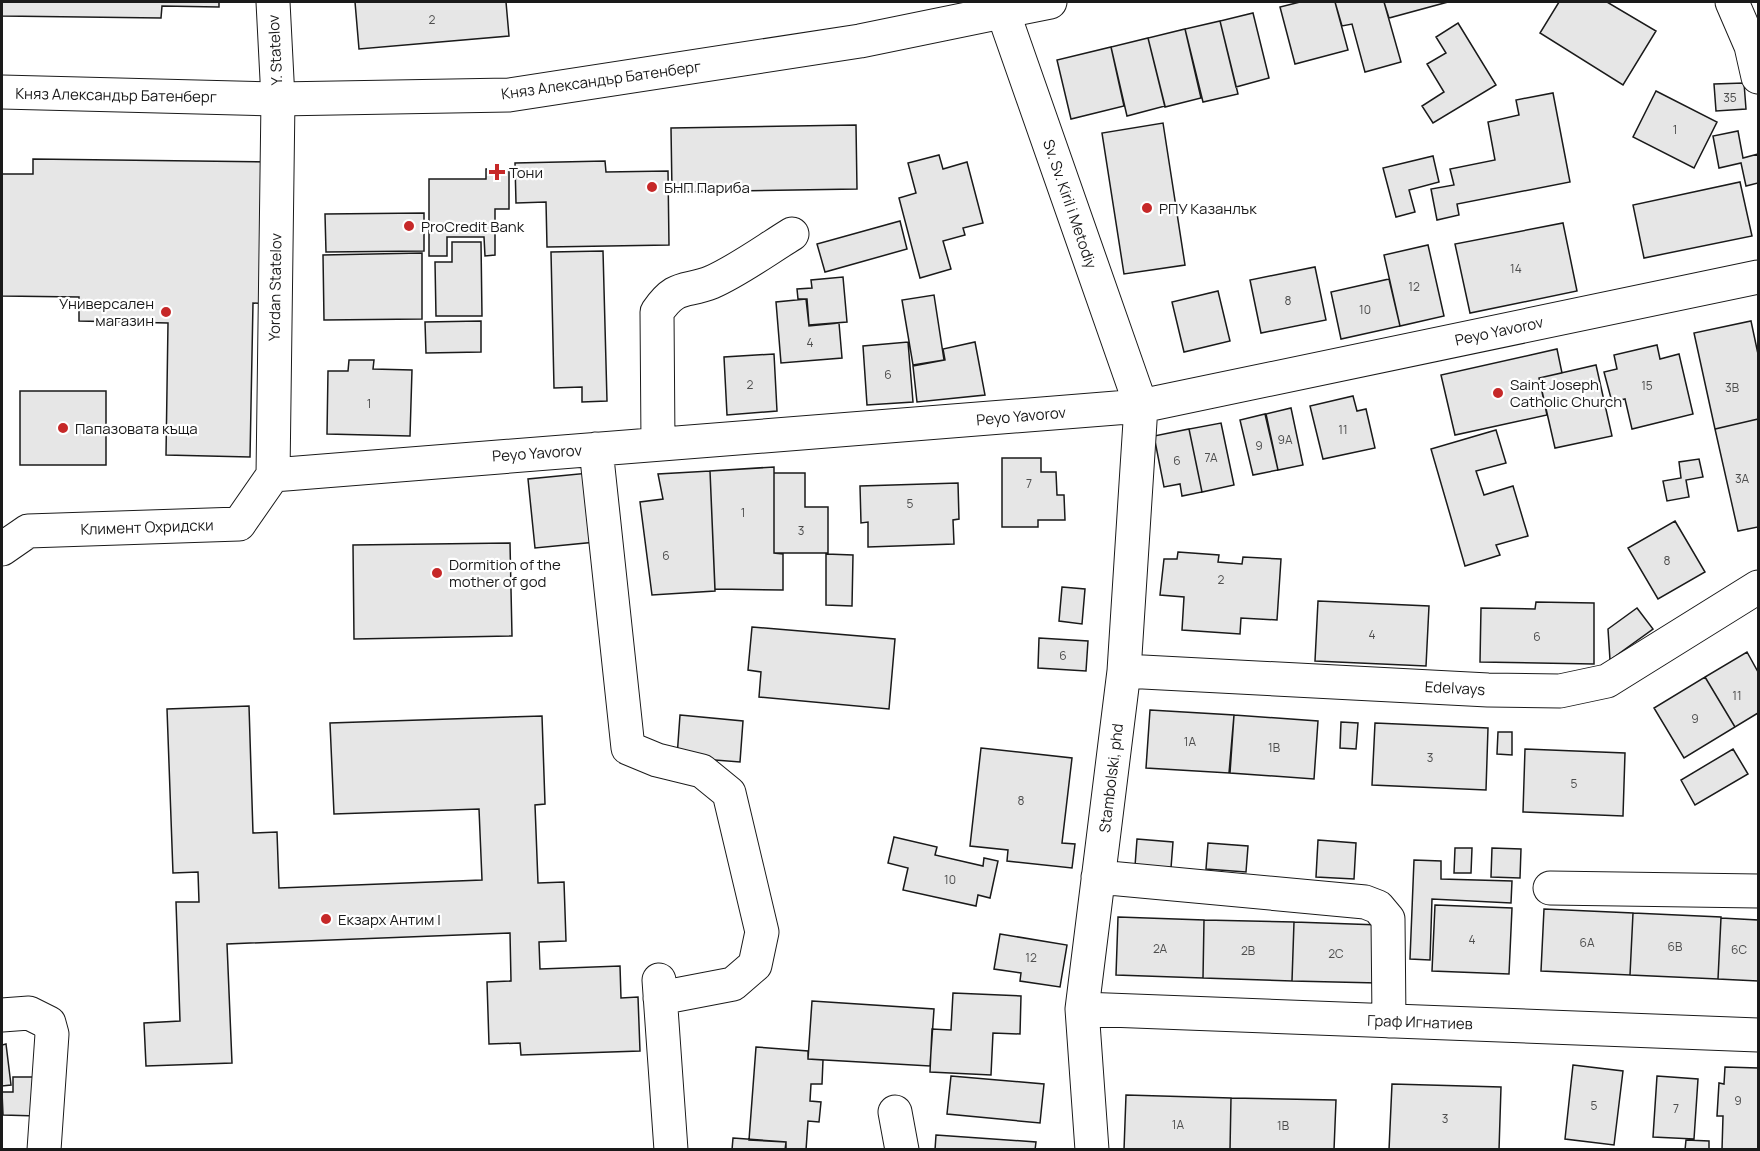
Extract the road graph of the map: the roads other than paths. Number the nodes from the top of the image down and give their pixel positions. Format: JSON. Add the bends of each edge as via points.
{"nodes":[{"id":1,"x":273,"y":2,"type":"edge"},
{"id":2,"x":1050,"y":2,"type":"edge"},
{"id":3,"x":1732,"y":2,"type":"edge"},
{"id":4,"x":1001,"y":7,"type":"edge"},
{"id":5,"x":1758,"y":77,"type":"edge"},
{"id":6,"x":2,"y":92,"type":"edge"},
{"id":7,"x":278,"y":99,"type":"junction"},
{"id":8,"x":792,"y":234,"type":"dead end"},
{"id":9,"x":1758,"y":277,"type":"edge"},
{"id":10,"x":1141,"y":406,"type":"junction"},
{"id":11,"x":658,"y":444,"type":"junction"},
{"id":12,"x":596,"y":449,"type":"junction"},
{"id":13,"x":273,"y":475,"type":"junction"},
{"id":14,"x":2,"y":549,"type":"edge"},
{"id":15,"x":1758,"y":587,"type":"edge"},
{"id":16,"x":1124,"y":671,"type":"junction"},
{"id":17,"x":1098,"y":877,"type":"junction"},
{"id":18,"x":1550,"y":888,"type":"dead end"},
{"id":19,"x":1758,"y":891,"type":"edge"},
{"id":20,"x":1082,"y":1009,"type":"junction"},
{"id":21,"x":2,"y":1014,"type":"edge"},
{"id":22,"x":1389,"y":1021,"type":"junction"},
{"id":23,"x":1758,"y":1035,"type":"edge"},
{"id":24,"x":895,"y":1112,"type":"dead end"},
{"id":25,"x":44,"y":1149,"type":"edge"},
{"id":26,"x":671,"y":1149,"type":"edge"},
{"id":27,"x":902,"y":1149,"type":"edge"},
{"id":28,"x":1092,"y":1149,"type":"edge"}],
"edges":[{"from":1,"to":7,"type":"street","name":"Y. Statelov"},
{"from":2,"to":4,"type":"street","name":"Княз Александър Батенберг"},
{"from":3,"to":5,"type":"street","via":[[1751,46]]},
{"from":4,"to":7,"type":"street","name":"Княз Александър Батенберг","via":[[860,41],[509,95]]},
{"from":4,"to":10,"type":"street","name":"Sv. Sv. Kiril i Metodiy"},
{"from":6,"to":7,"type":"street","name":"Княз Александър Батенберг"},
{"from":7,"to":13,"type":"street","name":"Yordan Statelov"},
{"from":8,"to":11,"type":"street","via":[[711,282],[684,288],[667,297],[657,312]]},
{"from":9,"to":10,"type":"street","name":"Peyo Yavorov"},
{"from":10,"to":11,"type":"street","name":"Peyo Yavorov"},
{"from":10,"to":16,"type":"street","name":"Stambolski, phd"},
{"from":11,"to":12,"type":"street","name":"Peyo Yavorov"},
{"from":12,"to":13,"type":"street","name":"Peyo Yavorov"},
{"from":12,"to":26,"type":"street","via":[[628,748],[702,771],[729,793],[762,932],[755,965],[734,984],[660,989]]},
{"from":13,"to":14,"type":"street","name":"Климент Охридски","via":[[239,524],[28,531]]},
{"from":15,"to":16,"type":"street","name":"Edelvays","via":[[1606,681],[1560,691]]},
{"from":16,"to":17,"type":"street","name":"Stambolski, phd"},
{"from":17,"to":20,"type":"street","name":"Stambolski, phd"},
{"from":17,"to":22,"type":"street","via":[[1365,902],[1378,907],[1388,919]]},
{"from":18,"to":19,"type":"street"},
{"from":20,"to":22,"type":"street","name":"Граф Игнатиев"},
{"from":20,"to":28,"type":"street","name":"Stambolski, phd"},
{"from":21,"to":25,"type":"street","via":[[29,1013],[49,1023],[52,1034]]},
{"from":22,"to":23,"type":"street","name":"Граф Игнатиев"},
{"from":24,"to":27,"type":"street"}]}
